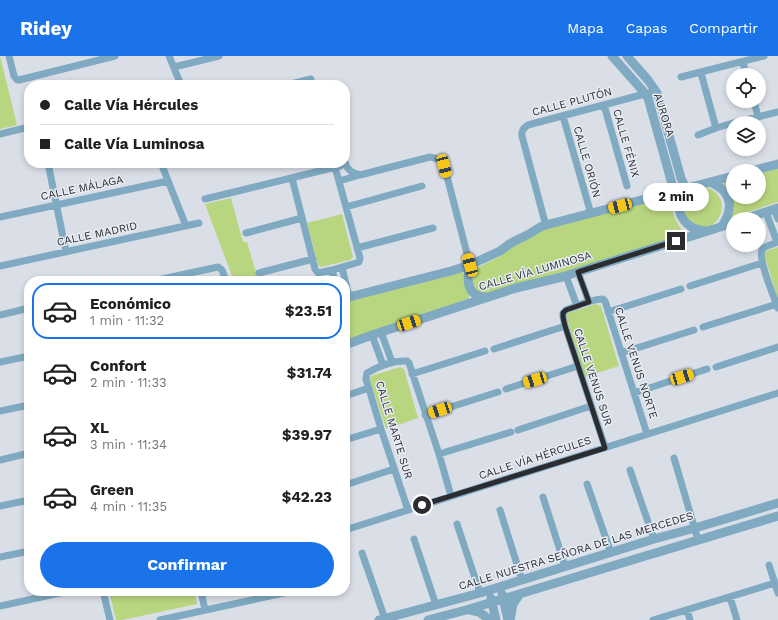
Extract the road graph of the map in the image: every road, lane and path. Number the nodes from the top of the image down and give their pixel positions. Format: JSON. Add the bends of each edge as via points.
{"nodes":[{"id":1,"x":9,"y":56,"type":"edge"},
{"id":2,"x":115,"y":56,"type":"edge"},
{"id":3,"x":170,"y":56,"type":"edge"},
{"id":4,"x":219,"y":56,"type":"edge"},
{"id":5,"x":612,"y":56,"type":"edge"},
{"id":6,"x":627,"y":56,"type":"edge"},
{"id":7,"x":764,"y":56,"type":"edge"},
{"id":8,"x":211,"y":57,"type":"edge"},
{"id":9,"x":742,"y":62,"type":"junction"},
{"id":10,"x":174,"y":67,"type":"junction"},
{"id":11,"x":744,"y":68,"type":"edge"},
{"id":12,"x":701,"y":73,"type":"junction"},
{"id":13,"x":681,"y":77,"type":"dead end"},
{"id":14,"x":311,"y":79,"type":"dead end"},
{"id":15,"x":178,"y":80,"type":"edge"},
{"id":16,"x":307,"y":80,"type":"edge"},
{"id":17,"x":656,"y":91,"type":"junction"},
{"id":18,"x":645,"y":94,"type":"junction"},
{"id":19,"x":604,"y":105,"type":"junction"},
{"id":20,"x":778,"y":112,"type":"edge"},
{"id":21,"x":563,"y":116,"type":"junction"},
{"id":22,"x":762,"y":116,"type":"edge"},
{"id":23,"x":726,"y":125,"type":"edge"},
{"id":24,"x":24,"y":128,"type":"edge"},
{"id":25,"x":716,"y":128,"type":"junction"},
{"id":26,"x":0,"y":134,"type":"edge"},
{"id":27,"x":698,"y":134,"type":"dead end"},
{"id":28,"x":778,"y":164,"type":"edge"},
{"id":29,"x":766,"y":167,"type":"edge"},
{"id":30,"x":49,"y":168,"type":"edge"},
{"id":31,"x":165,"y":168,"type":"edge"},
{"id":32,"x":331,"y":168,"type":"edge"},
{"id":33,"x":335,"y":168,"type":"edge"},
{"id":34,"x":348,"y":168,"type":"edge"},
{"id":35,"x":360,"y":175,"type":"junction"},
{"id":36,"x":292,"y":178,"type":"junction"},
{"id":37,"x":726,"y":178,"type":"edge"},
{"id":38,"x":168,"y":181,"type":"junction"},
{"id":39,"x":339,"y":182,"type":"junction"},
{"id":40,"x":710,"y":182,"type":"junction"},
{"id":41,"x":422,"y":186,"type":"dead end"},
{"id":42,"x":627,"y":186,"type":"dead end"},
{"id":43,"x":686,"y":189,"type":"junction"},
{"id":44,"x":675,"y":192,"type":"junction"},
{"id":45,"x":205,"y":199,"type":"dead end"},
{"id":46,"x":57,"y":205,"type":"junction"},
{"id":47,"x":346,"y":207,"type":"junction"},
{"id":48,"x":773,"y":210,"type":"edge"},
{"id":49,"x":591,"y":214,"type":"junction"},
{"id":50,"x":0,"y":217,"type":"edge"},
{"id":51,"x":302,"y":218,"type":"junction"},
{"id":52,"x":778,"y":220,"type":"edge"},
{"id":53,"x":199,"y":223,"type":"dead end"},
{"id":54,"x":726,"y":225,"type":"edge"},
{"id":55,"x":186,"y":226,"type":"junction"},
{"id":56,"x":546,"y":226,"type":"junction"},
{"id":57,"x":722,"y":226,"type":"junction"},
{"id":58,"x":432,"y":228,"type":"dead end"},
{"id":59,"x":706,"y":231,"type":"junction"},
{"id":60,"x":246,"y":233,"type":"dead end"},
{"id":61,"x":777,"y":242,"type":"edge"},
{"id":62,"x":357,"y":248,"type":"junction"},
{"id":63,"x":66,"y":252,"type":"junction"},
{"id":64,"x":313,"y":259,"type":"junction"},
{"id":65,"x":762,"y":264,"type":"junction"},
{"id":66,"x":470,"y":265,"type":"junction"},
{"id":67,"x":0,"y":266,"type":"edge"},
{"id":68,"x":342,"y":267,"type":"junction"},
{"id":69,"x":332,"y":270,"type":"junction"},
{"id":70,"x":578,"y":272,"type":"junction"},
{"id":71,"x":259,"y":273,"type":"dead end"},
{"id":72,"x":177,"y":276,"type":"edge"},
{"id":73,"x":224,"y":276,"type":"edge"},
{"id":74,"x":334,"y":276,"type":"edge"},
{"id":75,"x":343,"y":276,"type":"edge"},
{"id":76,"x":566,"y":276,"type":"junction"},
{"id":77,"x":690,"y":286,"type":"dead end"},
{"id":78,"x":681,"y":289,"type":"dead end"},
{"id":79,"x":350,"y":297,"type":"edge"},
{"id":80,"x":489,"y":297,"type":"junction"},
{"id":81,"x":589,"y":302,"type":"junction"},
{"id":82,"x":577,"y":306,"type":"junction"},
{"id":83,"x":777,"y":306,"type":"edge"},
{"id":84,"x":24,"y":309,"type":"edge"},
{"id":85,"x":608,"y":312,"type":"junction"},
{"id":86,"x":0,"y":315,"type":"edge"},
{"id":87,"x":565,"y":326,"type":"junction"},
{"id":88,"x":703,"y":327,"type":"dead end"},
{"id":89,"x":694,"y":330,"type":"dead end"},
{"id":90,"x":377,"y":334,"type":"junction"},
{"id":91,"x":350,"y":343,"type":"edge"},
{"id":92,"x":778,"y":347,"type":"edge"},
{"id":93,"x":494,"y":349,"type":"dead end"},
{"id":94,"x":485,"y":351,"type":"dead end"},
{"id":95,"x":621,"y":353,"type":"junction"},
{"id":96,"x":24,"y":357,"type":"edge"},
{"id":97,"x":0,"y":362,"type":"edge"},
{"id":98,"x":392,"y":362,"type":"junction"},
{"id":99,"x":382,"y":365,"type":"junction"},
{"id":100,"x":578,"y":366,"type":"junction"},
{"id":101,"x":716,"y":367,"type":"dead end"},
{"id":102,"x":707,"y":370,"type":"dead end"},
{"id":103,"x":412,"y":374,"type":"junction"},
{"id":104,"x":369,"y":388,"type":"junction"},
{"id":105,"x":506,"y":389,"type":"dead end"},
{"id":106,"x":498,"y":392,"type":"dead end"},
{"id":107,"x":778,"y":392,"type":"edge"},
{"id":108,"x":634,"y":393,"type":"junction"},
{"id":109,"x":350,"y":394,"type":"edge"},
{"id":110,"x":24,"y":406,"type":"edge"},
{"id":111,"x":591,"y":406,"type":"junction"},
{"id":112,"x":0,"y":411,"type":"edge"},
{"id":113,"x":425,"y":415,"type":"junction"},
{"id":114,"x":381,"y":429,"type":"junction"},
{"id":115,"x":518,"y":430,"type":"dead end"},
{"id":116,"x":511,"y":432,"type":"dead end"},
{"id":117,"x":647,"y":434,"type":"junction"},
{"id":118,"x":350,"y":438,"type":"edge"},
{"id":119,"x":605,"y":448,"type":"junction"},
{"id":120,"x":439,"y":454,"type":"junction"},
{"id":121,"x":24,"y":455,"type":"edge"},
{"id":122,"x":674,"y":458,"type":"dead end"},
{"id":123,"x":0,"y":460,"type":"edge"},
{"id":124,"x":394,"y":469,"type":"junction"},
{"id":125,"x":630,"y":470,"type":"dead end"},
{"id":126,"x":350,"y":483,"type":"edge"},
{"id":127,"x":587,"y":484,"type":"dead end"},
{"id":128,"x":451,"y":496,"type":"junction"},
{"id":129,"x":543,"y":497,"type":"dead end"},
{"id":130,"x":24,"y":501,"type":"edge"},
{"id":131,"x":778,"y":503,"type":"edge"},
{"id":132,"x":0,"y":506,"type":"edge"},
{"id":133,"x":408,"y":510,"type":"junction"},
{"id":134,"x":500,"y":510,"type":"dead end"},
{"id":135,"x":778,"y":516,"type":"edge"},
{"id":136,"x":769,"y":519,"type":"junction"},
{"id":137,"x":457,"y":524,"type":"dead end"},
{"id":138,"x":778,"y":524,"type":"edge"},
{"id":139,"x":350,"y":528,"type":"edge"},
{"id":140,"x":695,"y":528,"type":"junction"},
{"id":141,"x":414,"y":539,"type":"dead end"},
{"id":142,"x":654,"y":539,"type":"junction"},
{"id":143,"x":698,"y":540,"type":"junction"},
{"id":144,"x":24,"y":552,"type":"edge"},
{"id":145,"x":362,"y":553,"type":"dead end"},
{"id":146,"x":611,"y":553,"type":"junction"},
{"id":147,"x":0,"y":557,"type":"edge"},
{"id":148,"x":769,"y":565,"type":"dead end"},
{"id":149,"x":565,"y":566,"type":"junction"},
{"id":150,"x":522,"y":580,"type":"junction"},
{"id":151,"x":775,"y":583,"type":"junction"},
{"id":152,"x":501,"y":587,"type":"junction"},
{"id":153,"x":485,"y":592,"type":"junction"},
{"id":154,"x":778,"y":593,"type":"edge"},
{"id":155,"x":520,"y":594,"type":"junction"},
{"id":156,"x":46,"y":596,"type":"edge"},
{"id":157,"x":104,"y":596,"type":"edge"},
{"id":158,"x":202,"y":596,"type":"edge"},
{"id":159,"x":270,"y":596,"type":"edge"},
{"id":160,"x":730,"y":597,"type":"junction"},
{"id":161,"x":504,"y":599,"type":"junction"},
{"id":162,"x":492,"y":602,"type":"junction"},
{"id":163,"x":436,"y":605,"type":"junction"},
{"id":164,"x":0,"y":606,"type":"edge"},
{"id":165,"x":205,"y":610,"type":"junction"},
{"id":166,"x":466,"y":610,"type":"junction"},
{"id":167,"x":687,"y":610,"type":"junction"},
{"id":168,"x":388,"y":619,"type":"edge"},
{"id":169,"x":110,"y":620,"type":"edge"},
{"id":170,"x":160,"y":620,"type":"edge"},
{"id":171,"x":428,"y":620,"type":"edge"},
{"id":172,"x":490,"y":620,"type":"edge"},
{"id":173,"x":496,"y":620,"type":"edge"},
{"id":174,"x":509,"y":620,"type":"edge"},
{"id":175,"x":653,"y":620,"type":"edge"},
{"id":176,"x":690,"y":620,"type":"edge"},
{"id":177,"x":737,"y":620,"type":"edge"}],
"edges":[{"from":1,"to":2,"type":"street","via":[[16,80]]},
{"from":3,"to":10,"type":"street"},
{"from":4,"to":8,"type":"street"},
{"from":5,"to":18,"type":"street","name":"AURORA"},
{"from":6,"to":17,"type":"street","name":"AURORA"},
{"from":7,"to":9,"type":"street"},
{"from":8,"to":10,"type":"street"},
{"from":9,"to":11,"type":"street"},
{"from":9,"to":12,"type":"street"},
{"from":10,"to":15,"type":"street"},
{"from":12,"to":13,"type":"street"},
{"from":12,"to":25,"type":"street"},
{"from":14,"to":16,"type":"street"},
{"from":17,"to":18,"type":"street","name":"CALLE PLUTÓN"},
{"from":17,"to":43,"type":"street","name":"AURORA"},
{"from":18,"to":19,"type":"street","name":"CALLE PLUTÓN"},
{"from":18,"to":44,"type":"street","name":"AURORA"},
{"from":19,"to":21,"type":"street","name":"CALLE PLUTÓN"},
{"from":19,"to":42,"type":"street","name":"CALLE FÉNIX"},
{"from":20,"to":22,"type":"street"},
{"from":21,"to":49,"type":"street","name":"CALLE ORIÓN"},
{"from":21,"to":56,"type":"street","name":"CALLE PLUTÓN","via":[[528,125],[522,132]]},
{"from":23,"to":25,"type":"street"},
{"from":24,"to":26,"type":"street"},
{"from":25,"to":27,"type":"street"},
{"from":28,"to":29,"type":"street"},
{"from":30,"to":46,"type":"street"},
{"from":31,"to":38,"type":"street"},
{"from":32,"to":36,"type":"street"},
{"from":33,"to":39,"type":"street"},
{"from":34,"to":35,"type":"street","via":[[353,174]]},
{"from":35,"to":39,"type":"street"},
{"from":35,"to":66,"type":"street","via":[[430,158],[440,161],[444,166]]},
{"from":36,"to":45,"type":"street"},
{"from":36,"to":51,"type":"street"},
{"from":37,"to":40,"type":"street"},
{"from":38,"to":46,"type":"street","name":"CALLE MÁLAGA"},
{"from":38,"to":55,"type":"street"},
{"from":39,"to":47,"type":"street"},
{"from":40,"to":43,"type":"street"},
{"from":40,"to":57,"type":"street","via":[[723,190],[728,197],[729,212]]},
{"from":41,"to":47,"type":"street"},
{"from":43,"to":44,"type":"street"},
{"from":44,"to":49,"type":"street"},
{"from":44,"to":59,"type":"street","via":[[684,222]]},
{"from":46,"to":50,"type":"street","name":"CALLE MÁLAGA"},
{"from":46,"to":63,"type":"street"},
{"from":47,"to":62,"type":"street"},
{"from":48,"to":52,"type":"street"},
{"from":48,"to":61,"type":"street"},
{"from":49,"to":56,"type":"street"},
{"from":51,"to":60,"type":"street"},
{"from":51,"to":64,"type":"street"},
{"from":53,"to":55,"type":"street","name":"CALLE MADRID"},
{"from":54,"to":57,"type":"street","name":"CALLE VÍA LUMINOSA"},
{"from":55,"to":63,"type":"street","name":"CALLE MADRID"},
{"from":56,"to":66,"type":"street"},
{"from":57,"to":59,"type":"street","name":"CALLE VÍA LUMINOSA"},
{"from":58,"to":62,"type":"street"},
{"from":59,"to":70,"type":"street","name":"CALLE VÍA LUMINOSA"},
{"from":61,"to":65,"type":"street","via":[[764,247]]},
{"from":62,"to":68,"type":"street","via":[[359,262]]},
{"from":63,"to":67,"type":"street","name":"CALLE MADRID"},
{"from":64,"to":69,"type":"street","via":[[318,272]]},
{"from":64,"to":71,"type":"street"},
{"from":65,"to":77,"type":"street"},
{"from":65,"to":83,"type":"street"},
{"from":66,"to":79,"type":"street"},
{"from":66,"to":80,"type":"street","via":[[468,280],[472,292]]},
{"from":68,"to":69,"type":"street"},
{"from":68,"to":75,"type":"street"},
{"from":69,"to":74,"type":"street"},
{"from":70,"to":76,"type":"street","name":"CALLE VÍA LUMINOSA"},
{"from":70,"to":81,"type":"street"},
{"from":72,"to":73,"type":"street","via":[[218,267]]},
{"from":76,"to":80,"type":"street","name":"CALLE VÍA LUMINOSA"},
{"from":76,"to":82,"type":"street"},
{"from":78,"to":85,"type":"street"},
{"from":80,"to":90,"type":"street","name":"CALLE VÍA LUMINOSA"},
{"from":81,"to":82,"type":"street"},
{"from":81,"to":85,"type":"street","name":"CALLE VENUS NORTE","via":[[603,299]]},
{"from":82,"to":87,"type":"street","name":"CALLE VENUS SUR","via":[[563,313]]},
{"from":83,"to":88,"type":"street"},
{"from":84,"to":86,"type":"street"},
{"from":85,"to":95,"type":"street","name":"CALLE VENUS NORTE"},
{"from":87,"to":93,"type":"street"},
{"from":87,"to":100,"type":"street","name":"CALLE VENUS SUR"},
{"from":89,"to":95,"type":"street"},
{"from":90,"to":91,"type":"street","name":"CALLE VÍA LUMINOSA"},
{"from":90,"to":98,"type":"street"},
{"from":90,"to":99,"type":"street"},
{"from":92,"to":101,"type":"street"},
{"from":94,"to":103,"type":"street"},
{"from":95,"to":108,"type":"street","name":"CALLE VENUS NORTE"},
{"from":96,"to":97,"type":"street"},
{"from":98,"to":99,"type":"street","name":"CALLE MARTE SUR"},
{"from":98,"to":103,"type":"street","name":"CALLE MARTE SUR","via":[[406,361]]},
{"from":99,"to":104,"type":"street","name":"CALLE MARTE SUR","via":[[367,374]]},
{"from":100,"to":105,"type":"street"},
{"from":100,"to":111,"type":"street","name":"CALLE VENUS SUR"},
{"from":102,"to":108,"type":"street"},
{"from":103,"to":113,"type":"street"},
{"from":104,"to":109,"type":"street"},
{"from":104,"to":114,"type":"street","name":"CALLE MARTE SUR"},
{"from":106,"to":113,"type":"street"},
{"from":107,"to":117,"type":"street","name":"CALLE VÍA HÉRCULES"},
{"from":108,"to":117,"type":"street","name":"CALLE VENUS NORTE"},
{"from":110,"to":112,"type":"street"},
{"from":111,"to":115,"type":"street"},
{"from":111,"to":119,"type":"street","name":"CALLE VENUS SUR"},
{"from":113,"to":120,"type":"street"},
{"from":114,"to":118,"type":"street"},
{"from":114,"to":124,"type":"street","name":"CALLE MARTE SUR"},
{"from":116,"to":120,"type":"street"},
{"from":117,"to":119,"type":"street","name":"CALLE VÍA HÉRCULES"},
{"from":119,"to":128,"type":"street","name":"CALLE VÍA HÉRCULES"},
{"from":120,"to":128,"type":"street"},
{"from":121,"to":123,"type":"street"},
{"from":122,"to":140,"type":"street"},
{"from":124,"to":126,"type":"street"},
{"from":124,"to":133,"type":"street","name":"CALLE MARTE SUR"},
{"from":125,"to":142,"type":"street"},
{"from":127,"to":146,"type":"street"},
{"from":128,"to":133,"type":"street","name":"CALLE VÍA HÉRCULES"},
{"from":129,"to":149,"type":"street"},
{"from":130,"to":132,"type":"street"},
{"from":131,"to":140,"type":"street","name":"CALLE NUESTRA SEÑORA DE LAS MERCEDES"},
{"from":133,"to":139,"type":"street","name":"CALLE VÍA HÉRCULES"},
{"from":134,"to":150,"type":"street"},
{"from":135,"to":136,"type":"street"},
{"from":136,"to":138,"type":"street"},
{"from":136,"to":143,"type":"street"},
{"from":137,"to":153,"type":"street"},
{"from":140,"to":142,"type":"street","name":"CALLE NUESTRA SEÑORA DE LAS MERCEDES"},
{"from":140,"to":143,"type":"street"},
{"from":141,"to":163,"type":"street"},
{"from":142,"to":146,"type":"street","name":"CALLE NUESTRA SEÑORA DE LAS MERCEDES"},
{"from":143,"to":155,"type":"street"},
{"from":144,"to":147,"type":"street"},
{"from":145,"to":168,"type":"street"},
{"from":146,"to":149,"type":"street","name":"CALLE NUESTRA SEÑORA DE LAS MERCEDES"},
{"from":148,"to":151,"type":"street"},
{"from":149,"to":150,"type":"street","name":"CALLE NUESTRA SEÑORA DE LAS MERCEDES"},
{"from":150,"to":152,"type":"street","name":"CALLE NUESTRA SEÑORA DE LAS MERCEDES"},
{"from":151,"to":154,"type":"street"},
{"from":151,"to":160,"type":"street"},
{"from":152,"to":153,"type":"street","name":"CALLE NUESTRA SEÑORA DE LAS MERCEDES"},
{"from":152,"to":161,"type":"street"},
{"from":153,"to":162,"type":"street"},
{"from":153,"to":163,"type":"street","name":"CALLE NUESTRA SEÑORA DE LAS MERCEDES"},
{"from":155,"to":161,"type":"street"},
{"from":155,"to":174,"type":"street","via":[[513,604]]},
{"from":156,"to":164,"type":"street"},
{"from":157,"to":169,"type":"street"},
{"from":158,"to":165,"type":"street"},
{"from":159,"to":165,"type":"street"},
{"from":160,"to":167,"type":"street"},
{"from":160,"to":177,"type":"street"},
{"from":161,"to":162,"type":"street"},
{"from":161,"to":174,"type":"street"},
{"from":162,"to":166,"type":"street"},
{"from":162,"to":173,"type":"street"},
{"from":163,"to":168,"type":"street","name":"CALLE NUESTRA SEÑORA DE LAS MERCEDES"},
{"from":165,"to":170,"type":"street"},
{"from":166,"to":171,"type":"street"},
{"from":166,"to":172,"type":"street","via":[[480,612]]},
{"from":167,"to":175,"type":"street"},
{"from":167,"to":176,"type":"street"}]}
